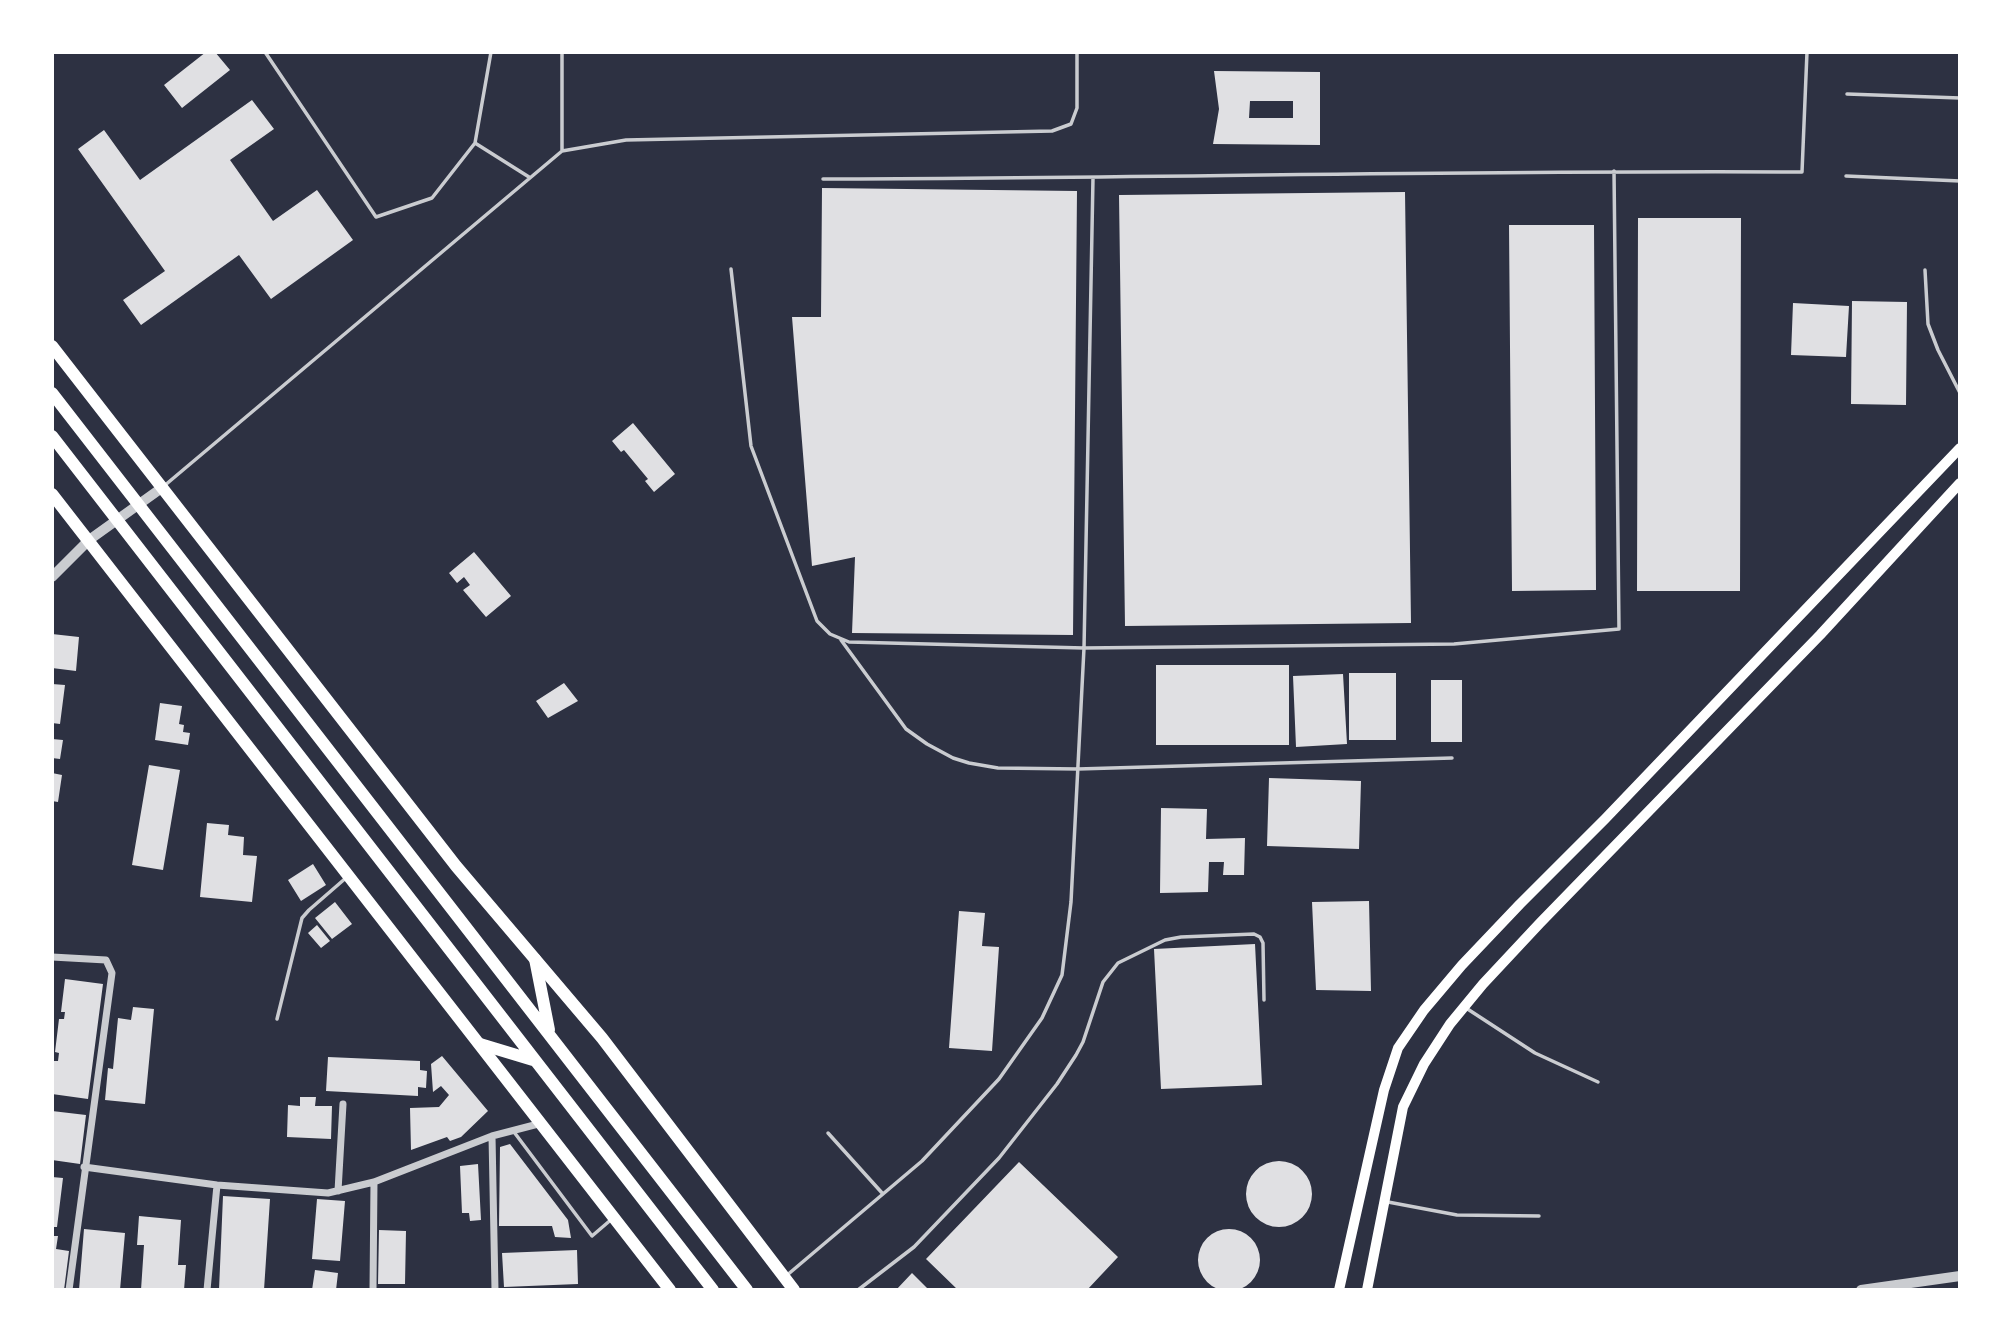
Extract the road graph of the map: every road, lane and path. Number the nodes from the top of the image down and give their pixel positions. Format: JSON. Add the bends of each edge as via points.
{"nodes":[{"id":1,"x":265,"y":52,"type":"edge"},
{"id":2,"x":491,"y":52,"type":"edge"},
{"id":3,"x":562,"y":52,"type":"edge"},
{"id":4,"x":1077,"y":52,"type":"edge"},
{"id":5,"x":1807,"y":52,"type":"edge"},
{"id":6,"x":1847,"y":94,"type":"dead end"},
{"id":7,"x":1959,"y":98,"type":"edge"},
{"id":8,"x":475,"y":143,"type":"junction"},
{"id":9,"x":562,"y":150,"type":"junction"},
{"id":10,"x":1614,"y":171,"type":"junction"},
{"id":11,"x":1846,"y":176,"type":"dead end"},
{"id":12,"x":530,"y":178,"type":"junction"},
{"id":13,"x":1093,"y":178,"type":"junction"},
{"id":14,"x":823,"y":179,"type":"dead end"},
{"id":15,"x":1959,"y":181,"type":"edge"},
{"id":16,"x":731,"y":269,"type":"dead end"},
{"id":17,"x":1925,"y":270,"type":"dead end"},
{"id":18,"x":52,"y":346,"type":"edge"},
{"id":19,"x":52,"y":393,"type":"edge"},
{"id":20,"x":1959,"y":393,"type":"edge"},
{"id":21,"x":52,"y":436,"type":"edge"},
{"id":22,"x":1959,"y":448,"type":"edge"},
{"id":23,"x":1959,"y":483,"type":"edge"},
{"id":24,"x":163,"y":487,"type":"junction"},
{"id":25,"x":52,"y":494,"type":"edge"},
{"id":26,"x":89,"y":540,"type":"junction"},
{"id":27,"x":52,"y":577,"type":"edge"},
{"id":28,"x":840,"y":639,"type":"junction"},
{"id":29,"x":1084,"y":648,"type":"junction"},
{"id":30,"x":1452,"y":758,"type":"dead end"},
{"id":31,"x":1078,"y":769,"type":"junction"},
{"id":32,"x":349,"y":875,"type":"junction"},
{"id":33,"x":52,"y":957,"type":"edge"},
{"id":34,"x":535,"y":959,"type":"junction"},
{"id":35,"x":1264,"y":1000,"type":"dead end"},
{"id":36,"x":1464,"y":1007,"type":"junction"},
{"id":37,"x":277,"y":1019,"type":"dead end"},
{"id":38,"x":549,"y":1034,"type":"junction"},
{"id":39,"x":480,"y":1044,"type":"junction"},
{"id":40,"x":533,"y":1060,"type":"junction"},
{"id":41,"x":1598,"y":1082,"type":"dead end"},
{"id":42,"x":343,"y":1104,"type":"dead end"},
{"id":43,"x":542,"y":1123,"type":"junction"},
{"id":44,"x":513,"y":1131,"type":"junction"},
{"id":45,"x":828,"y":1133,"type":"dead end"},
{"id":46,"x":492,"y":1136,"type":"junction"},
{"id":47,"x":84,"y":1167,"type":"junction"},
{"id":48,"x":374,"y":1182,"type":"junction"},
{"id":49,"x":217,"y":1185,"type":"junction"},
{"id":50,"x":338,"y":1191,"type":"junction"},
{"id":51,"x":883,"y":1194,"type":"junction"},
{"id":52,"x":1385,"y":1202,"type":"junction"},
{"id":53,"x":1539,"y":1216,"type":"dead end"},
{"id":54,"x":614,"y":1217,"type":"junction"},
{"id":55,"x":1959,"y":1276,"type":"edge"},
{"id":56,"x":785,"y":1278,"type":"junction"},
{"id":57,"x":69,"y":1290,"type":"edge"},
{"id":58,"x":207,"y":1290,"type":"edge"},
{"id":59,"x":373,"y":1290,"type":"edge"},
{"id":60,"x":495,"y":1290,"type":"edge"},
{"id":61,"x":670,"y":1290,"type":"edge"},
{"id":62,"x":713,"y":1290,"type":"edge"},
{"id":63,"x":747,"y":1290,"type":"edge"},
{"id":64,"x":794,"y":1290,"type":"edge"},
{"id":65,"x":858,"y":1290,"type":"edge"},
{"id":66,"x":1339,"y":1290,"type":"edge"},
{"id":67,"x":1367,"y":1290,"type":"edge"},
{"id":68,"x":1861,"y":1290,"type":"edge"}],
"edges":[{"from":1,"to":8,"type":"lane","via":[[376,217],[432,198]]},
{"from":2,"to":8,"type":"lane"},
{"from":3,"to":9,"type":"lane"},
{"from":4,"to":9,"type":"lane","via":[[1077,108],[1071,124],[1052,131],[626,140]]},
{"from":5,"to":10,"type":"lane","via":[[1802,173]]},
{"from":6,"to":7,"type":"lane"},
{"from":8,"to":12,"type":"lane"},
{"from":9,"to":12,"type":"lane"},
{"from":10,"to":13,"type":"lane"},
{"from":10,"to":29,"type":"lane","via":[[1619,629],[1454,644]]},
{"from":11,"to":15,"type":"lane"},
{"from":12,"to":24,"type":"lane"},
{"from":13,"to":14,"type":"lane"},
{"from":13,"to":29,"type":"lane"},
{"from":16,"to":28,"type":"lane","via":[[751,446],[817,621]]},
{"from":17,"to":20,"type":"lane","via":[[1928,324]]},
{"from":18,"to":24,"type":"main road"},
{"from":19,"to":38,"type":"main road"},
{"from":21,"to":40,"type":"main road"},
{"from":22,"to":66,"type":"main road","via":[[1520,904],[1424,1010],[1398,1048],[1384,1090]]},
{"from":23,"to":36,"type":"main road"},
{"from":24,"to":26,"type":"street"},
{"from":24,"to":34,"type":"main road","via":[[456,866]]},
{"from":25,"to":26,"type":"main road"},
{"from":26,"to":27,"type":"street"},
{"from":26,"to":32,"type":"main road"},
{"from":28,"to":29,"type":"lane"},
{"from":28,"to":31,"type":"lane","via":[[906,729],[935,749],[969,763],[998,768]]},
{"from":29,"to":31,"type":"lane"},
{"from":30,"to":31,"type":"lane"},
{"from":31,"to":51,"type":"lane","via":[[1062,975],[1042,1018],[999,1079],[922,1161]]},
{"from":32,"to":37,"type":"lane","via":[[302,918]]},
{"from":32,"to":39,"type":"main road"},
{"from":33,"to":47,"type":"street","via":[[106,960],[112,973]]},
{"from":34,"to":38,"type":"main road"},
{"from":34,"to":56,"type":"main road","via":[[602,1038]]},
{"from":35,"to":65,"type":"lane","via":[[1263,943],[1254,934],[1165,940],[1118,963],[1103,982],[1076,1055],[999,1158],[914,1247]]},
{"from":36,"to":41,"type":"lane","via":[[1535,1053]]},
{"from":36,"to":52,"type":"main road","via":[[1424,1064],[1403,1107]]},
{"from":38,"to":63,"type":"main road"},
{"from":39,"to":40,"type":"main road"},
{"from":39,"to":43,"type":"main road"},
{"from":40,"to":62,"type":"main road"},
{"from":42,"to":50,"type":"street"},
{"from":43,"to":44,"type":"street"},
{"from":43,"to":54,"type":"main road"},
{"from":44,"to":46,"type":"street"},
{"from":44,"to":54,"type":"lane","via":[[592,1236]]},
{"from":45,"to":51,"type":"lane"},
{"from":46,"to":48,"type":"street"},
{"from":46,"to":60,"type":"street"},
{"from":47,"to":49,"type":"street"},
{"from":47,"to":57,"type":"street"},
{"from":48,"to":50,"type":"street"},
{"from":48,"to":59,"type":"street"},
{"from":49,"to":50,"type":"street"},
{"from":49,"to":58,"type":"street"},
{"from":51,"to":56,"type":"lane"},
{"from":52,"to":53,"type":"lane","via":[[1457,1215]]},
{"from":52,"to":67,"type":"main road"},
{"from":54,"to":61,"type":"main road"},
{"from":55,"to":68,"type":"street"},
{"from":56,"to":64,"type":"main road"}]}
